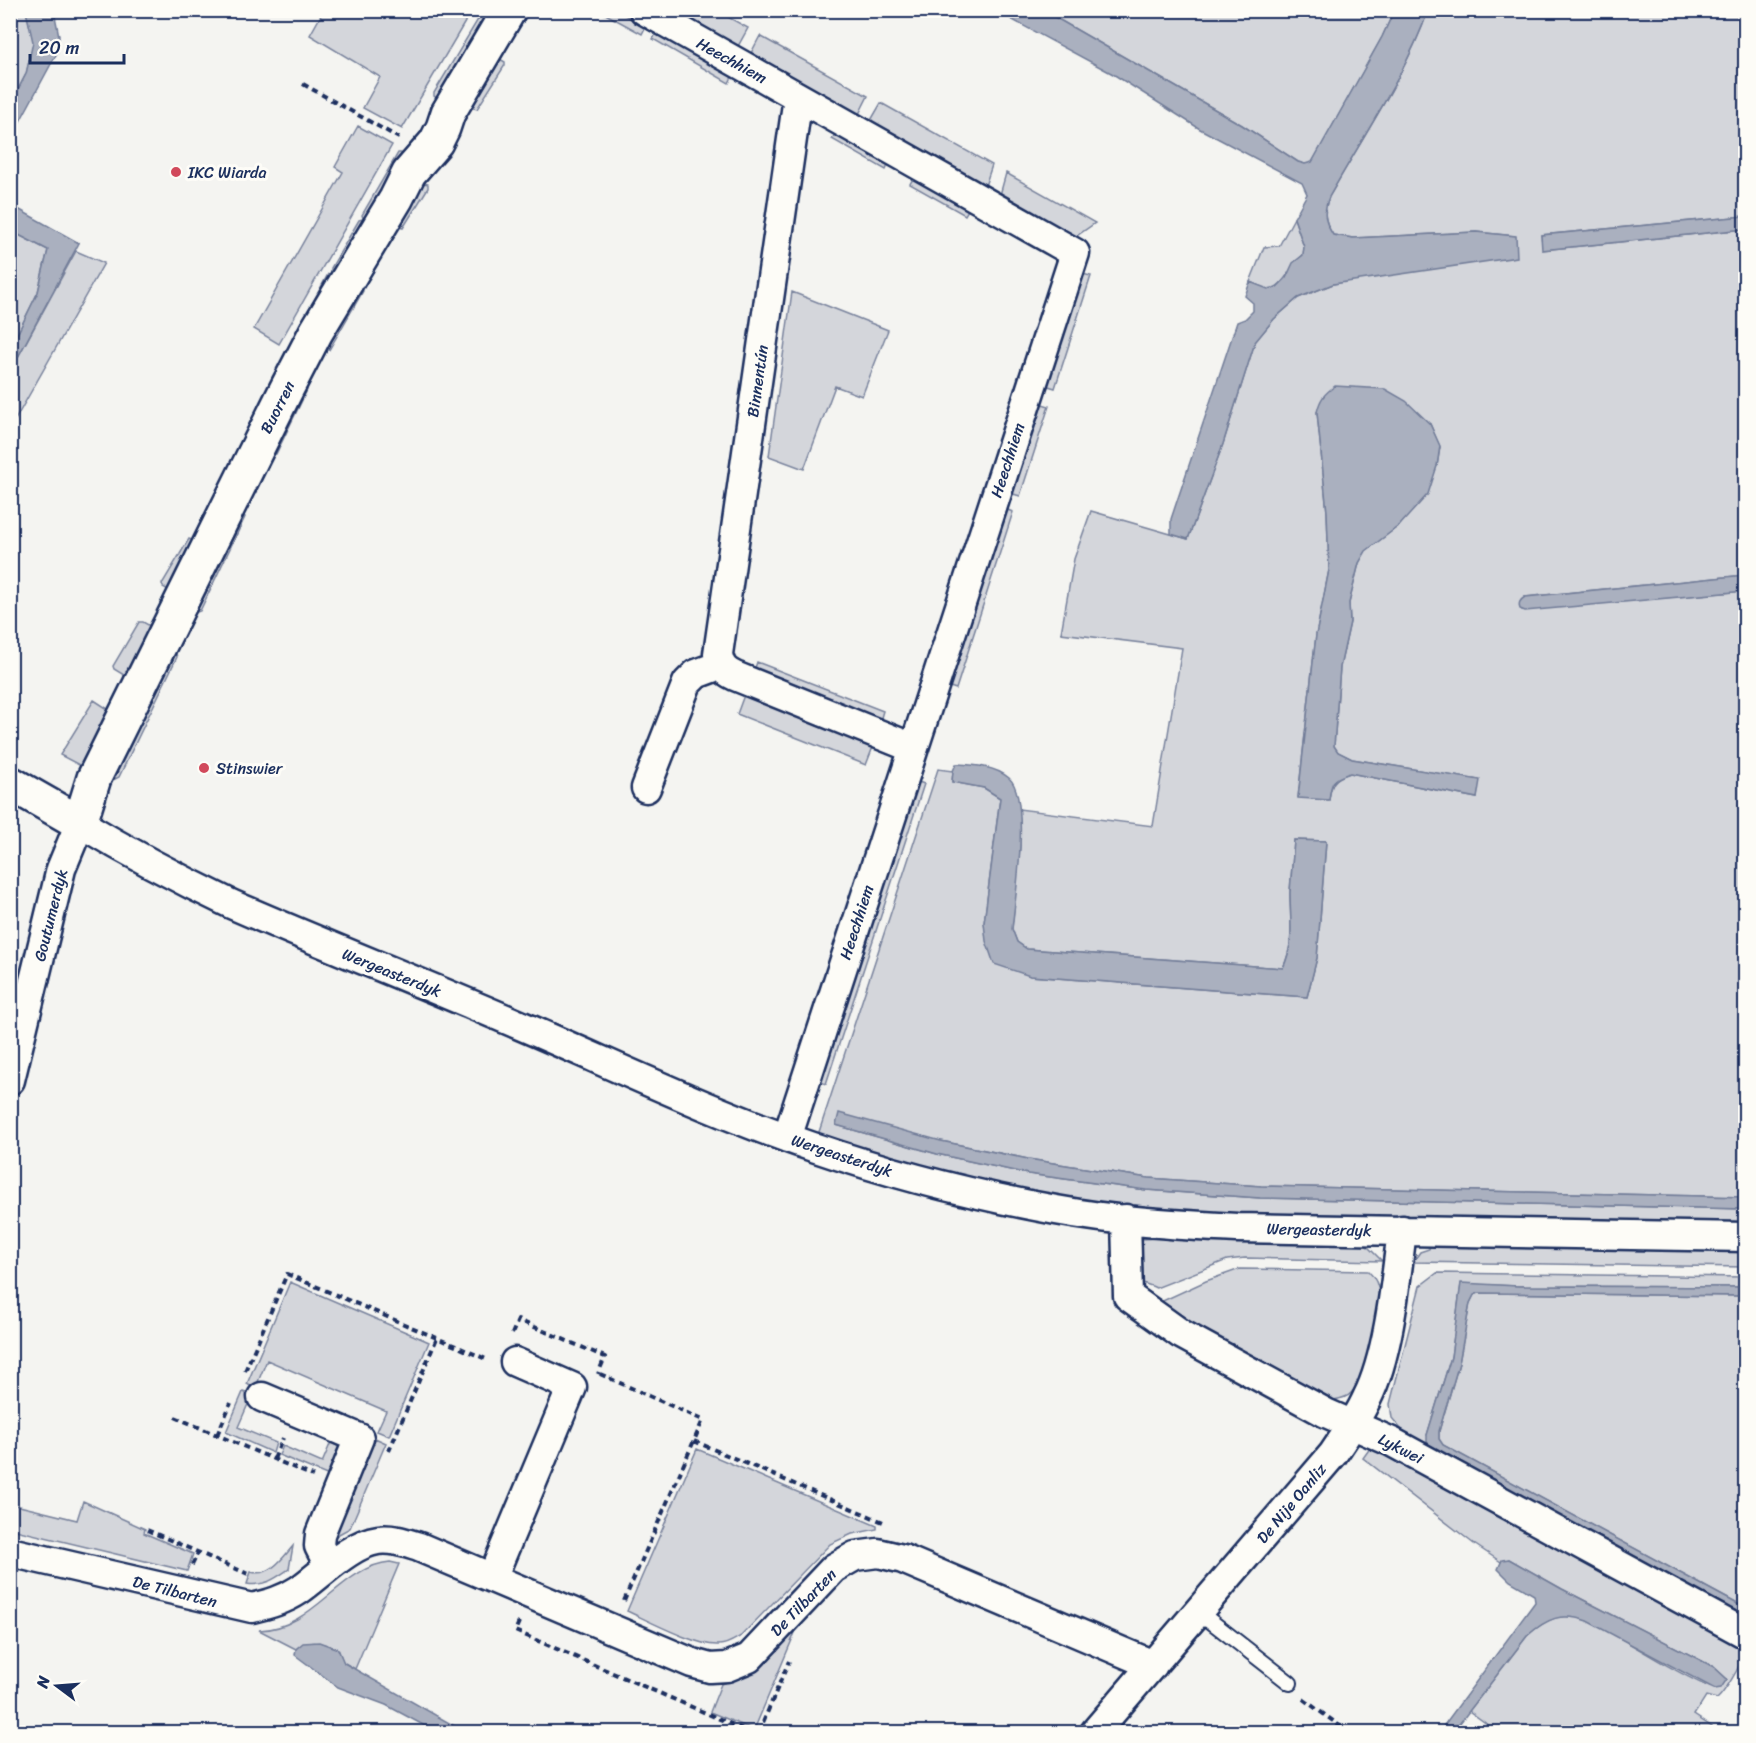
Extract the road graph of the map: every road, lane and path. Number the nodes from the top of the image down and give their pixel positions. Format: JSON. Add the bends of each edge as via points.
{"nodes":[{"id":1,"x":509,"y":10,"type":"edge"},
{"id":2,"x":644,"y":10,"type":"edge"},
{"id":3,"x":303,"y":84,"type":"dead end"},
{"id":4,"x":798,"y":97,"type":"junction"},
{"id":5,"x":424,"y":153,"type":"junction"},
{"id":6,"x":720,"y":665,"type":"junction"},
{"id":7,"x":913,"y":748,"type":"junction"},
{"id":8,"x":10,"y":783,"type":"edge"},
{"id":9,"x":646,"y":788,"type":"dead end"},
{"id":10,"x":80,"y":823,"type":"junction"},
{"id":11,"x":10,"y":1080,"type":"edge"},
{"id":12,"x":787,"y":1138,"type":"junction"},
{"id":13,"x":1126,"y":1219,"type":"junction"},
{"id":14,"x":1402,"y":1230,"type":"junction"},
{"id":15,"x":1746,"y":1237,"type":"edge"},
{"id":16,"x":437,"y":1338,"type":"junction"},
{"id":17,"x":506,"y":1354,"type":"junction"},
{"id":18,"x":598,"y":1374,"type":"junction"},
{"id":19,"x":243,"y":1376,"type":"dead end"},
{"id":20,"x":572,"y":1387,"type":"junction"},
{"id":21,"x":248,"y":1396,"type":"joint"},
{"id":22,"x":175,"y":1417,"type":"dead end"},
{"id":23,"x":1352,"y":1424,"type":"junction"},
{"id":24,"x":217,"y":1435,"type":"junction"},
{"id":25,"x":694,"y":1440,"type":"junction"},
{"id":26,"x":389,"y":1451,"type":"dead end"},
{"id":27,"x":339,"y":1487,"type":"junction"},
{"id":28,"x":147,"y":1530,"type":"dead end"},
{"id":29,"x":10,"y":1552,"type":"edge"},
{"id":30,"x":878,"y":1553,"type":"junction"},
{"id":31,"x":329,"y":1566,"type":"junction"},
{"id":32,"x":492,"y":1578,"type":"junction"},
{"id":33,"x":530,"y":1594,"type":"junction"},
{"id":34,"x":237,"y":1606,"type":"junction"},
{"id":35,"x":1199,"y":1612,"type":"junction"},
{"id":36,"x":788,"y":1617,"type":"junction"},
{"id":37,"x":612,"y":1629,"type":"junction"},
{"id":38,"x":1746,"y":1634,"type":"edge"},
{"id":39,"x":1153,"y":1665,"type":"junction"},
{"id":40,"x":1290,"y":1683,"type":"joint"},
{"id":41,"x":750,"y":1732,"type":"edge"},
{"id":42,"x":759,"y":1732,"type":"edge"},
{"id":43,"x":1095,"y":1732,"type":"edge"},
{"id":44,"x":1348,"y":1732,"type":"edge"}],
"edges":[{"from":1,"to":5,"type":"street","name":"Buorren","via":[[448,113],[436,142]]},
{"from":2,"to":4,"type":"street","name":"Heechhiem"},
{"from":3,"to":5,"type":"path"},
{"from":4,"to":6,"type":"street","name":"Binnentún","via":[[720,634]]},
{"from":4,"to":7,"type":"street","name":"Heechhiem","via":[[1075,252]]},
{"from":5,"to":10,"type":"street","name":"Buorren","via":[[316,332],[286,390],[94,777]]},
{"from":6,"to":7,"type":"street","via":[[735,676]]},
{"from":6,"to":9,"type":"street","via":[[696,674],[687,683]]},
{"from":7,"to":12,"type":"street","name":"Heechhiem"},
{"from":8,"to":10,"type":"street","name":"Wergeasterdyk"},
{"from":10,"to":11,"type":"street","name":"Goutumerdyk","via":[[61,869]]},
{"from":10,"to":12,"type":"street","name":"Wergeasterdyk","via":[[231,904]]},
{"from":12,"to":13,"type":"street","name":"Wergeasterdyk","via":[[971,1193],[1058,1211]]},
{"from":13,"to":14,"type":"street","name":"Wergeasterdyk","via":[[1237,1228]]},
{"from":13,"to":23,"type":"street","name":"Lykwei","via":[[1128,1296],[1140,1307],[1181,1334]]},
{"from":14,"to":15,"type":"street","name":"Wergeasterdyk"},
{"from":14,"to":23,"type":"street","name":"De Nije Oanliz","via":[[1378,1367],[1368,1397]]},
{"from":16,"to":17,"type":"path"},
{"from":16,"to":19,"type":"path","via":[[287,1274]]},
{"from":16,"to":26,"type":"path"},
{"from":17,"to":18,"type":"path","via":[[518,1320],[605,1357]]},
{"from":17,"to":20,"type":"street"},
{"from":18,"to":20,"type":"path","via":[[593,1386]]},
{"from":18,"to":25,"type":"path","via":[[703,1420]]},
{"from":20,"to":32,"type":"street"},
{"from":21,"to":24,"type":"path"},
{"from":21,"to":27,"type":"street","via":[[359,1438]]},
{"from":22,"to":24,"type":"path"},
{"from":23,"to":35,"type":"street","name":"De Nije Oanliz","via":[[1333,1454]]},
{"from":23,"to":38,"type":"street","name":"Lykwei"},
{"from":24,"to":27,"type":"path"},
{"from":25,"to":30,"type":"path","via":[[885,1523],[878,1539]]},
{"from":25,"to":37,"type":"path"},
{"from":27,"to":31,"type":"street","via":[[320,1534],[319,1546]]},
{"from":28,"to":34,"type":"path","via":[[248,1574]]},
{"from":29,"to":34,"type":"street","name":"De Tilbarten"},
{"from":30,"to":36,"type":"street","name":"De Tilbarten","via":[[855,1556],[834,1568]]},
{"from":30,"to":39,"type":"street","name":"De Tilbarten","via":[[903,1559]]},
{"from":31,"to":32,"type":"street","name":"De Tilbarten","via":[[358,1547],[377,1540],[397,1540]]},
{"from":31,"to":34,"type":"street","name":"De Tilbarten","via":[[276,1603],[252,1608]]},
{"from":32,"to":33,"type":"street","name":"De Tilbarten"},
{"from":33,"to":37,"type":"street","name":"De Tilbarten"},
{"from":33,"to":41,"type":"path","via":[[515,1631]]},
{"from":35,"to":39,"type":"street","name":"De Nije Oanliz"},
{"from":35,"to":40,"type":"lane"},
{"from":36,"to":37,"type":"street","name":"De Tilbarten","via":[[749,1658],[727,1667],[692,1663]]},
{"from":36,"to":42,"type":"path","via":[[802,1630]]},
{"from":39,"to":43,"type":"street","name":"De Nije Oanliz"},
{"from":40,"to":44,"type":"path","via":[[1295,1693]]}]}
